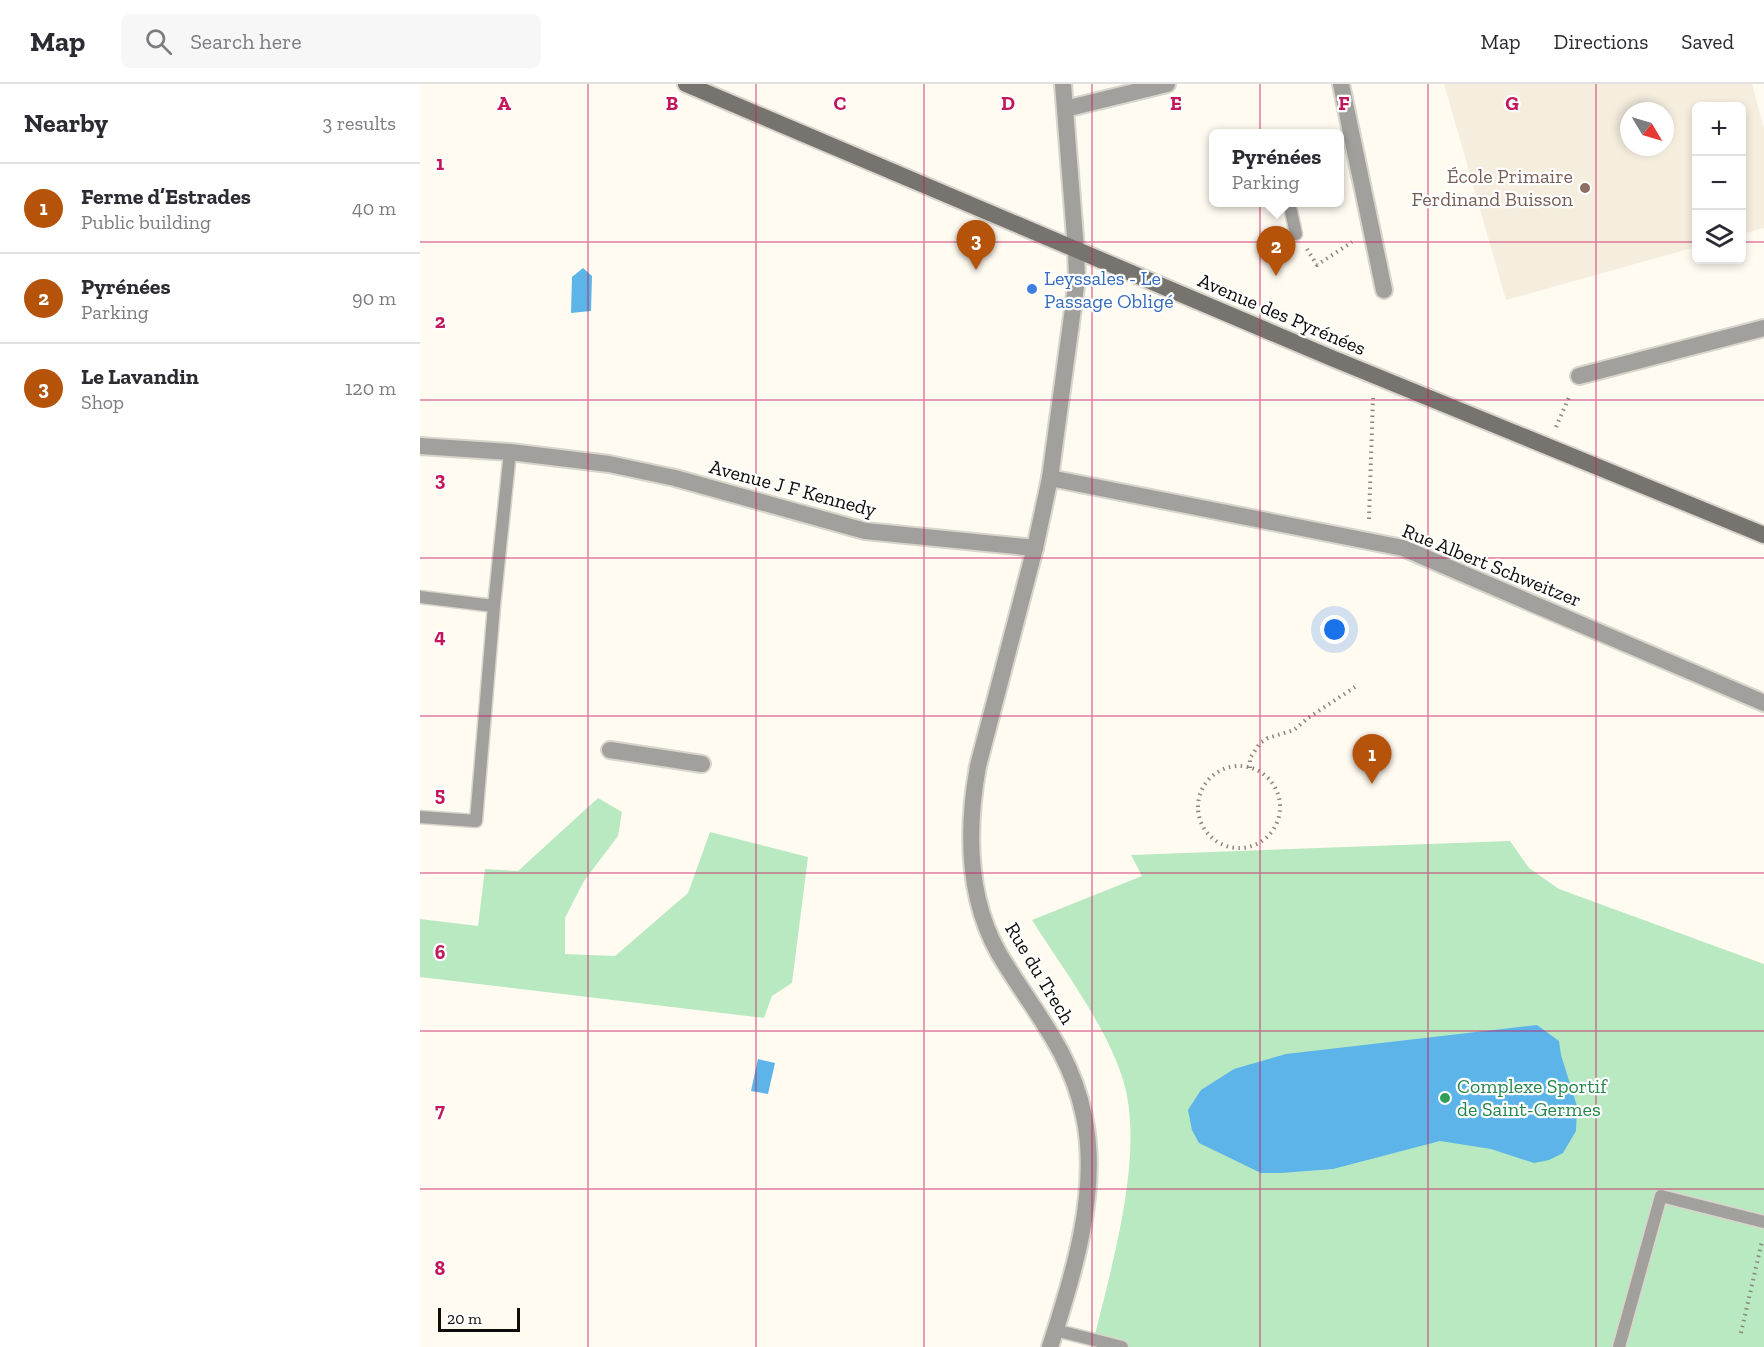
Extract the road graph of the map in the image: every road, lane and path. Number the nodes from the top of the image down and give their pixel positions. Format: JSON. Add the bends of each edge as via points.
{"nodes":[{"id":1,"x":686,"y":84,"type":"edge"},
{"id":2,"x":1063,"y":84,"type":"edge"},
{"id":3,"x":1167,"y":84,"type":"edge"},
{"id":4,"x":1341,"y":84,"type":"edge"},
{"id":5,"x":1065,"y":109,"type":"junction"},
{"id":6,"x":1345,"y":134,"type":"edge"},
{"id":7,"x":1290,"y":207,"type":"edge"},
{"id":8,"x":1372,"y":229,"type":"junction"},
{"id":9,"x":1296,"y":234,"type":"joint"},
{"id":10,"x":1076,"y":250,"type":"junction"},
{"id":11,"x":1384,"y":290,"type":"dead end"},
{"id":12,"x":1764,"y":328,"type":"edge"},
{"id":13,"x":1374,"y":376,"type":"junction"},
{"id":14,"x":1579,"y":376,"type":"joint"},
{"id":15,"x":420,"y":446,"type":"edge"},
{"id":16,"x":1547,"y":447,"type":"junction"},
{"id":17,"x":510,"y":452,"type":"junction"},
{"id":18,"x":1050,"y":478,"type":"junction"},
{"id":19,"x":1764,"y":536,"type":"edge"},
{"id":20,"x":1368,"y":540,"type":"junction"},
{"id":21,"x":1035,"y":548,"type":"junction"},
{"id":22,"x":420,"y":597,"type":"edge"},
{"id":23,"x":494,"y":606,"type":"junction"},
{"id":24,"x":1355,"y":687,"type":"dead end"},
{"id":25,"x":1764,"y":703,"type":"edge"},
{"id":26,"x":610,"y":750,"type":"dead end"},
{"id":27,"x":702,"y":764,"type":"dead end"},
{"id":28,"x":1250,"y":768,"type":"junction"},
{"id":29,"x":420,"y":817,"type":"edge"},
{"id":30,"x":1764,"y":1222,"type":"edge"},
{"id":31,"x":1764,"y":1234,"type":"edge"},
{"id":32,"x":1055,"y":1330,"type":"junction"},
{"id":33,"x":1741,"y":1333,"type":"dead end"},
{"id":34,"x":1050,"y":1347,"type":"edge"},
{"id":35,"x":1122,"y":1347,"type":"edge"},
{"id":36,"x":1619,"y":1347,"type":"edge"}],
"edges":[{"from":1,"to":10,"type":"main road","name":"Avenue des Pyrénées"},
{"from":2,"to":5,"type":"street"},
{"from":3,"to":5,"type":"street"},
{"from":4,"to":6,"type":"street"},
{"from":5,"to":10,"type":"street"},
{"from":6,"to":8,"type":"street"},
{"from":7,"to":9,"type":"lane"},
{"from":8,"to":9,"type":"path","via":[[1317,266]]},
{"from":8,"to":11,"type":"street"},
{"from":10,"to":13,"type":"main road","name":"Avenue des Pyrénées"},
{"from":10,"to":18,"type":"street","via":[[1077,279]]},
{"from":12,"to":14,"type":"street"},
{"from":13,"to":16,"type":"main road","name":"Avenue des Pyrénées"},
{"from":13,"to":20,"type":"path"},
{"from":14,"to":16,"type":"path"},
{"from":15,"to":17,"type":"street","name":"Avenue J F Kennedy"},
{"from":16,"to":19,"type":"main road","name":"Avenue des Pyrénées"},
{"from":17,"to":21,"type":"street","name":"Avenue J F Kennedy","via":[[609,464],[675,478],[865,531]]},
{"from":17,"to":23,"type":"lane"},
{"from":18,"to":20,"type":"street","name":"Rue Albert Schweitzer"},
{"from":18,"to":21,"type":"street"},
{"from":20,"to":25,"type":"street","name":"Rue Albert Schweitzer","via":[[1403,548]]},
{"from":21,"to":32,"type":"street","name":"Rue du Trech","via":[[978,766],[970,838],[977,893],[986,923],[998,951],[1060,1048],[1072,1073],[1084,1117],[1089,1179],[1084,1216]]},
{"from":22,"to":23,"type":"lane"},
{"from":23,"to":29,"type":"lane","via":[[476,821]]},
{"from":24,"to":28,"type":"path","via":[[1294,730],[1260,743],[1250,758]]},
{"from":26,"to":27,"type":"street"},
{"from":28,"to":28,"type":"path","via":[[1272,783],[1281,808],[1278,821],[1272,833],[1255,845],[1222,845],[1203,826],[1199,814],[1201,794],[1212,777],[1224,770]]},
{"from":30,"to":36,"type":"lane","via":[[1660,1196]]},
{"from":31,"to":33,"type":"path"},
{"from":32,"to":34,"type":"street","name":"Rue du Trech"},
{"from":32,"to":35,"type":"lane"}]}
